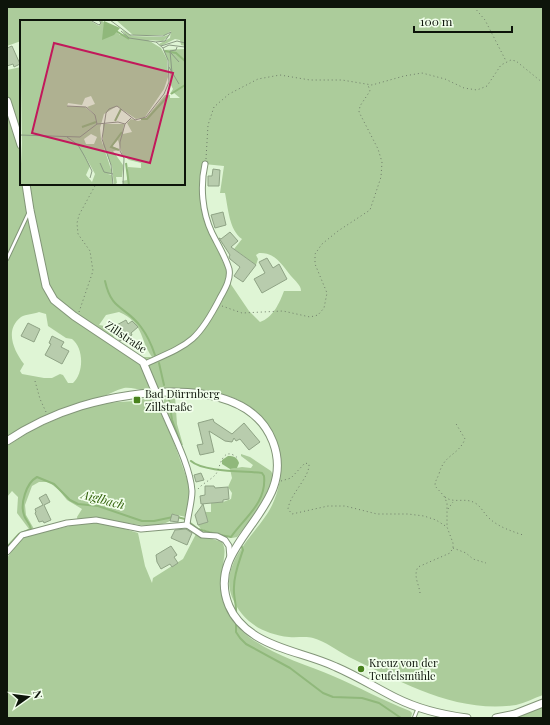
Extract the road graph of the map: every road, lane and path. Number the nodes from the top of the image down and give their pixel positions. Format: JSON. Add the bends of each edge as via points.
{"nodes":[{"id":1,"x":474,"y":7,"type":"edge"},
{"id":2,"x":506,"y":61,"type":"junction"},
{"id":3,"x":543,"y":83,"type":"edge"},
{"id":4,"x":368,"y":85,"type":"junction"},
{"id":5,"x":7,"y":101,"type":"edge"},
{"id":6,"x":20,"y":142,"type":"edge"},
{"id":7,"x":205,"y":164,"type":"joint"},
{"id":8,"x":26,"y":185,"type":"edge"},
{"id":9,"x":95,"y":185,"type":"edge"},
{"id":10,"x":30,"y":210,"type":"junction"},
{"id":11,"x":7,"y":259,"type":"edge"},
{"id":12,"x":214,"y":310,"type":"junction"},
{"id":13,"x":77,"y":318,"type":"junction"},
{"id":14,"x":145,"y":364,"type":"junction"},
{"id":15,"x":35,"y":381,"type":"dead end"},
{"id":16,"x":156,"y":393,"type":"junction"},
{"id":17,"x":50,"y":418,"type":"junction"},
{"id":18,"x":455,"y":422,"type":"dead end"},
{"id":19,"x":7,"y":441,"type":"edge"},
{"id":20,"x":239,"y":459,"type":"dead end"},
{"id":21,"x":275,"y":482,"type":"junction"},
{"id":22,"x":196,"y":491,"type":"dead end"},
{"id":23,"x":444,"y":496,"type":"junction"},
{"id":24,"x":453,"y":501,"type":"junction"},
{"id":25,"x":448,"y":510,"type":"junction"},
{"id":26,"x":188,"y":523,"type":"junction"},
{"id":27,"x":447,"y":527,"type":"junction"},
{"id":28,"x":523,"y":534,"type":"dead end"},
{"id":29,"x":242,"y":539,"type":"junction"},
{"id":30,"x":228,"y":542,"type":"junction"},
{"id":31,"x":453,"y":548,"type":"junction"},
{"id":32,"x":7,"y":552,"type":"edge"},
{"id":33,"x":230,"y":559,"type":"junction"},
{"id":34,"x":486,"y":563,"type":"dead end"},
{"id":35,"x":420,"y":593,"type":"dead end"},
{"id":36,"x":543,"y":703,"type":"edge"},
{"id":37,"x":418,"y":707,"type":"junction"},
{"id":38,"x":414,"y":718,"type":"edge"},
{"id":39,"x":467,"y":718,"type":"edge"},
{"id":40,"x":496,"y":718,"type":"edge"}],
"edges":[{"from":1,"to":2,"type":"path","via":[[485,20]]},
{"from":2,"to":3,"type":"path","via":[[516,61]]},
{"from":2,"to":4,"type":"path","via":[[497,69],[487,86],[477,90],[422,73]]},
{"from":4,"to":7,"type":"path","via":[[342,80],[310,80],[280,75],[265,77],[242,86],[214,107],[208,125]]},
{"from":4,"to":12,"type":"path","via":[[370,90],[359,112],[378,149],[382,162],[381,177],[370,210],[326,240],[315,254],[314,264],[327,293],[324,308],[318,315],[310,317],[283,311],[242,313],[226,306]]},
{"from":5,"to":6,"type":"main road"},
{"from":7,"to":12,"type":"street","via":[[202,182],[205,212],[230,274]]},
{"from":8,"to":10,"type":"main road","name":"Zillstraße"},
{"from":9,"to":13,"type":"path","via":[[77,223],[78,234],[90,250],[93,271]]},
{"from":10,"to":11,"type":"lane"},
{"from":10,"to":13,"type":"main road","name":"Zillstraße","via":[[49,293]]},
{"from":12,"to":14,"type":"street","via":[[201,332],[192,341]]},
{"from":13,"to":14,"type":"main road","name":"Zillstraße"},
{"from":14,"to":16,"type":"main road","name":"Zillstraße"},
{"from":15,"to":17,"type":"path","via":[[40,399]]},
{"from":16,"to":17,"type":"main road","via":[[98,401]]},
{"from":16,"to":21,"type":"main road","via":[[215,397],[242,406],[251,412],[272,441],[277,464]]},
{"from":16,"to":26,"type":"street","name":"Zillstraße","via":[[190,481],[192,493]]},
{"from":17,"to":19,"type":"main road"},
{"from":18,"to":23,"type":"path","via":[[465,439],[440,466],[435,486]]},
{"from":20,"to":22,"type":"path","via":[[232,455],[222,458],[216,475]]},
{"from":21,"to":27,"type":"path","via":[[291,478],[305,462],[309,464],[307,471],[289,502],[288,509],[292,514],[328,506],[345,506],[377,514],[424,516]]},
{"from":21,"to":29,"type":"main road","via":[[269,499]]},
{"from":23,"to":24,"type":"path"},
{"from":23,"to":25,"type":"path"},
{"from":24,"to":25,"type":"path"},
{"from":24,"to":28,"type":"path","via":[[475,503],[499,525]]},
{"from":25,"to":27,"type":"path"},
{"from":26,"to":30,"type":"street","via":[[202,534],[217,536]]},
{"from":26,"to":32,"type":"street","via":[[141,529],[103,521],[70,522],[22,535]]},
{"from":27,"to":31,"type":"path","via":[[452,537]]},
{"from":29,"to":30,"type":"street","via":[[234,544]]},
{"from":29,"to":33,"type":"main road"},
{"from":30,"to":33,"type":"street"},
{"from":31,"to":34,"type":"path"},
{"from":31,"to":35,"type":"path","via":[[450,553],[418,567],[415,572]]},
{"from":33,"to":37,"type":"main road","via":[[224,578],[226,597],[235,616],[248,630],[269,642],[337,667]]},
{"from":36,"to":40,"type":"main road"},
{"from":37,"to":38,"type":"lane"},
{"from":37,"to":39,"type":"main road"}]}
